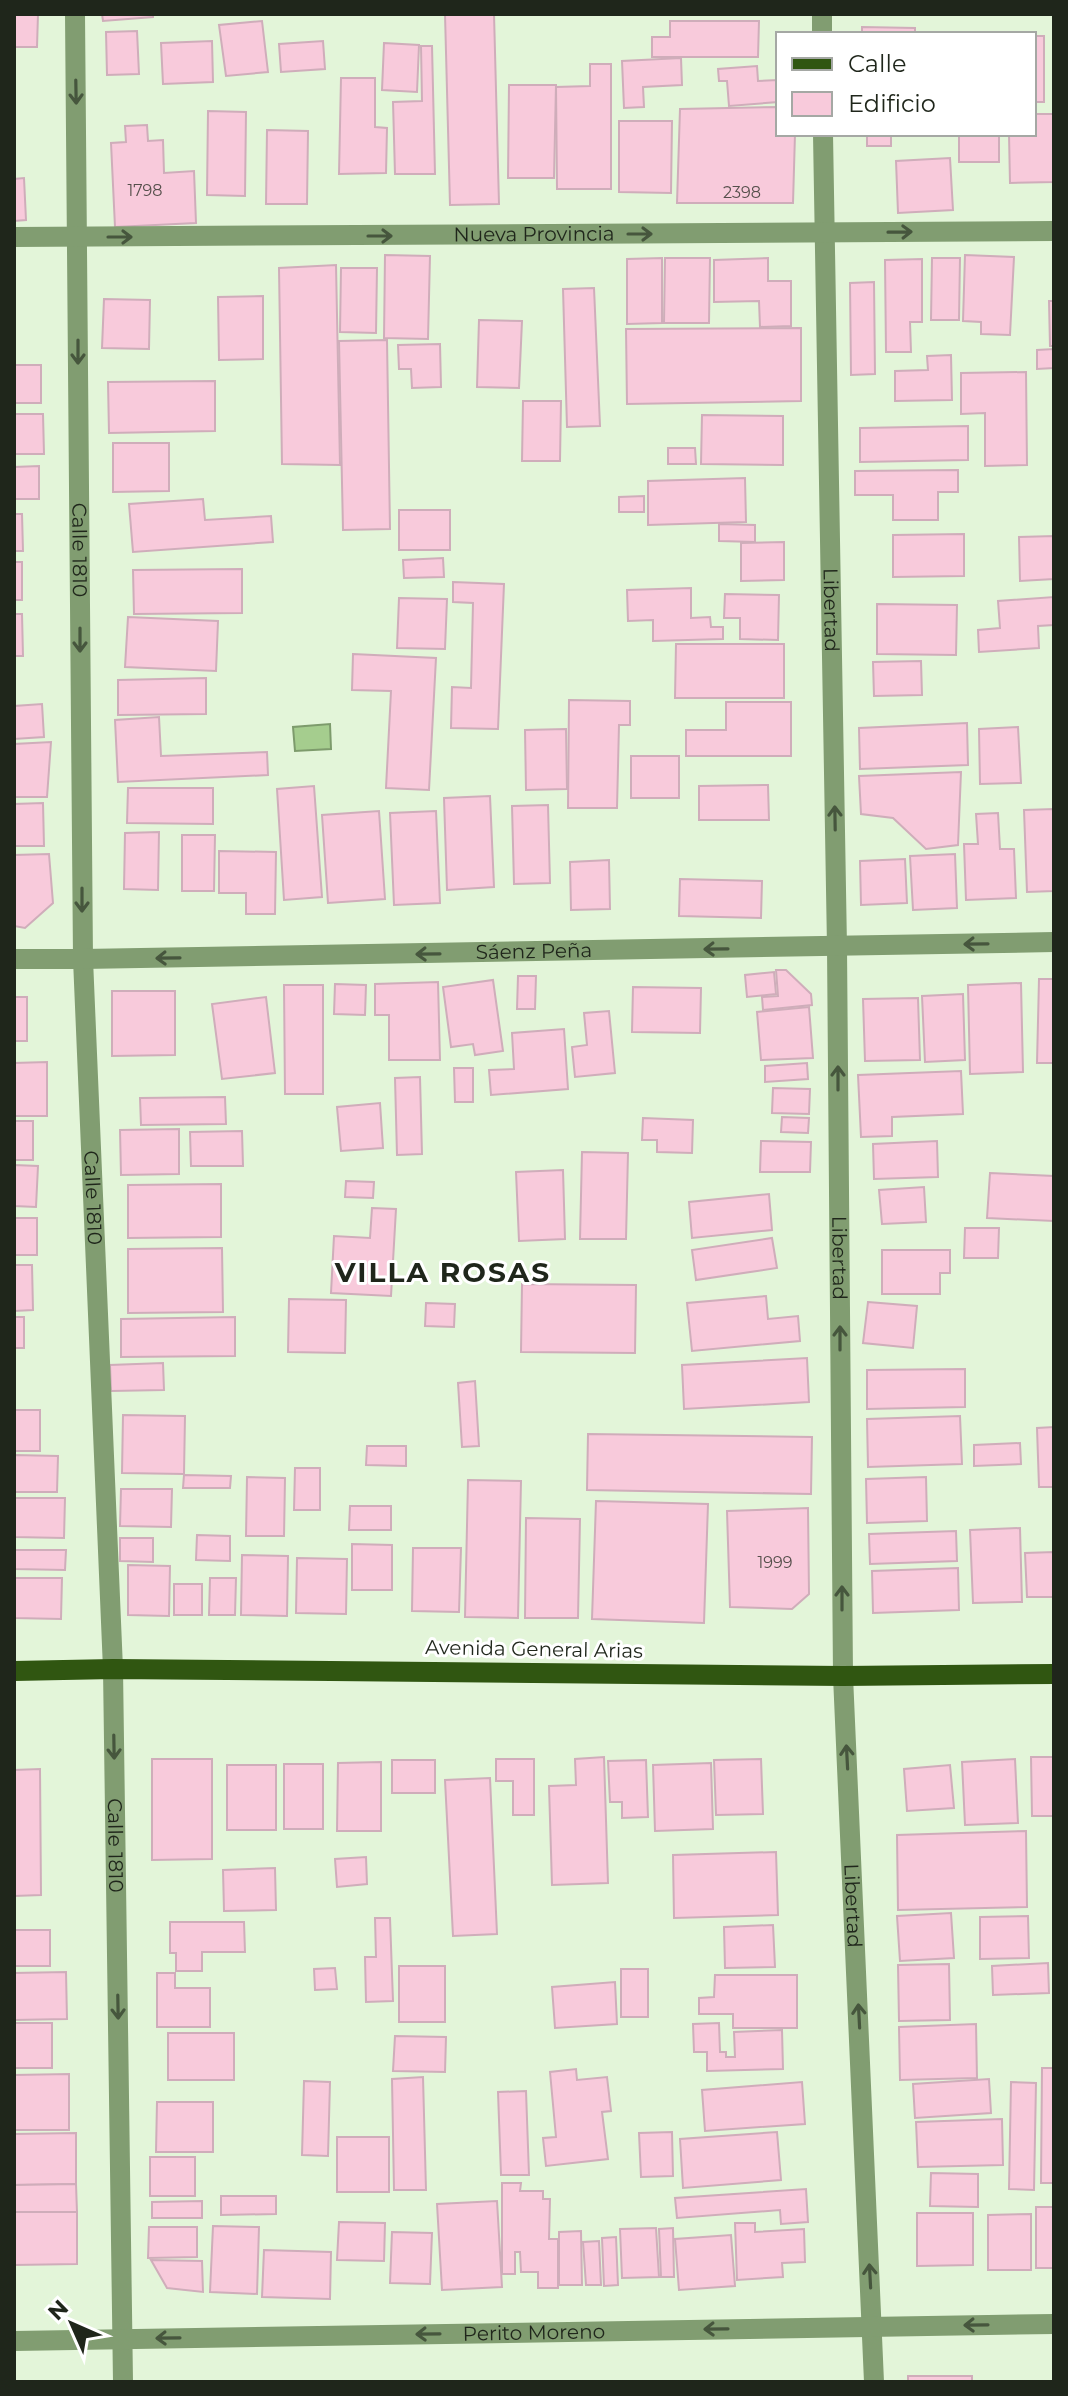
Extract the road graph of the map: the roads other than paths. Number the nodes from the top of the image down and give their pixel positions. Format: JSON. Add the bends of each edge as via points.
{"nodes":[{"id":1,"x":75,"y":14,"type":"edge"},
{"id":2,"x":823,"y":136,"type":"edge"},
{"id":3,"x":1054,"y":231,"type":"edge"},
{"id":4,"x":825,"y":233,"type":"junction"},
{"id":5,"x":14,"y":237,"type":"edge"},
{"id":6,"x":77,"y":237,"type":"junction"},
{"id":7,"x":1054,"y":942,"type":"edge"},
{"id":8,"x":837,"y":947,"type":"junction"},
{"id":9,"x":14,"y":959,"type":"edge"},
{"id":10,"x":83,"y":959,"type":"junction"},
{"id":11,"x":113,"y":1669,"type":"junction"},
{"id":12,"x":14,"y":1671,"type":"edge"},
{"id":13,"x":1054,"y":1674,"type":"edge"},
{"id":14,"x":843,"y":1676,"type":"junction"},
{"id":15,"x":1054,"y":2324,"type":"edge"},
{"id":16,"x":873,"y":2327,"type":"junction"},
{"id":17,"x":123,"y":2339,"type":"junction"},
{"id":18,"x":14,"y":2341,"type":"edge"},
{"id":19,"x":123,"y":2382,"type":"edge"},
{"id":20,"x":874,"y":2382,"type":"edge"}],
"edges":[{"from":1,"to":6,"type":"street","name":"Calle 1810","one_way":true},
{"from":2,"to":4,"type":"street","name":"Libertad"},
{"from":4,"to":3,"type":"street","name":"Nueva Provincia","one_way":true},
{"from":6,"to":4,"type":"street","name":"Nueva Provincia","one_way":true},
{"from":8,"to":4,"type":"street","name":"Libertad","one_way":true},
{"from":5,"to":6,"type":"street","name":"Nueva Provincia"},
{"from":6,"to":10,"type":"street","name":"Calle 1810","one_way":true},
{"from":7,"to":8,"type":"street","name":"Sáenz Peña","one_way":true},
{"from":8,"to":10,"type":"street","name":"Sáenz Peña","one_way":true},
{"from":14,"to":8,"type":"street","name":"Libertad","one_way":true},
{"from":9,"to":10,"type":"street","name":"Sáenz Peña"},
{"from":10,"to":11,"type":"street","name":"Calle 1810"},
{"from":11,"to":12,"type":"main road","name":"Avenida General Arias"},
{"from":11,"to":14,"type":"main road","name":"Avenida General Arias"},
{"from":11,"to":17,"type":"street","name":"Calle 1810","one_way":true},
{"from":13,"to":14,"type":"main road","name":"Avenida General Arias"},
{"from":16,"to":14,"type":"street","name":"Libertad","one_way":true},
{"from":15,"to":16,"type":"street","name":"Perito Moreno","one_way":true},
{"from":16,"to":17,"type":"street","name":"Perito Moreno","one_way":true},
{"from":16,"to":20,"type":"street","name":"Libertad"},
{"from":17,"to":18,"type":"street","name":"Perito Moreno"},
{"from":17,"to":19,"type":"street","name":"Calle 1810"}]}
